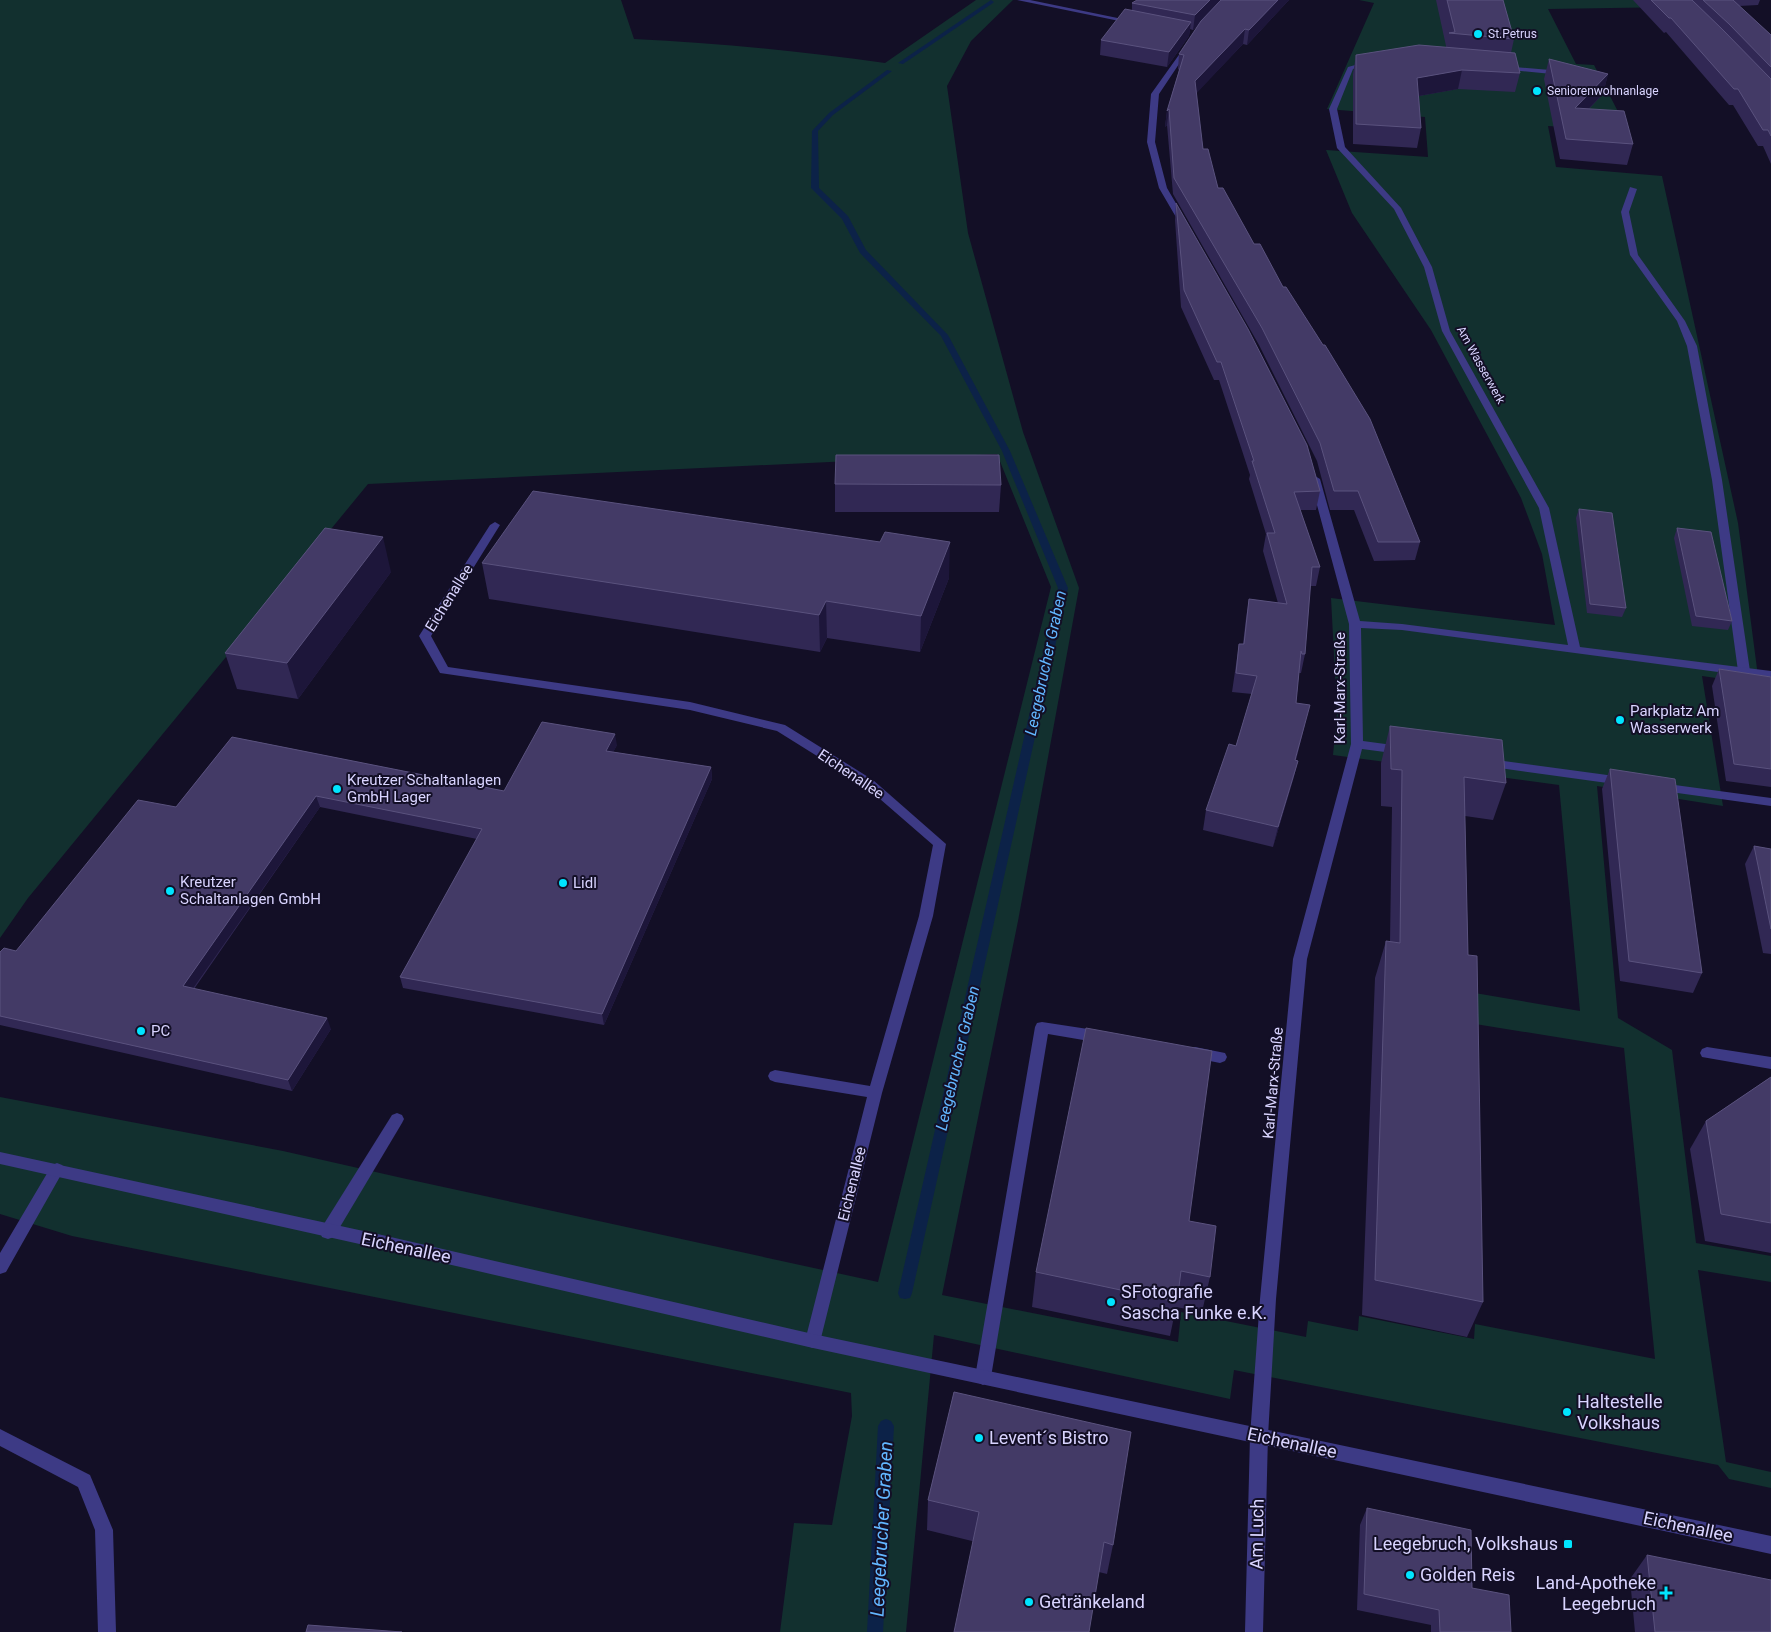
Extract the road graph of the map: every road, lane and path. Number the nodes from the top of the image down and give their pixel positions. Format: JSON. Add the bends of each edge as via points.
{"nodes":[{"id":1,"x":1020,"y":0,"type":"edge"},
{"id":2,"x":1147,"y":25,"type":"edge"},
{"id":3,"x":1196,"y":34,"type":"edge"},
{"id":4,"x":1377,"y":61,"type":"edge"},
{"id":5,"x":1494,"y":67,"type":"edge"},
{"id":6,"x":1574,"y":74,"type":"edge"},
{"id":7,"x":1633,"y":189,"type":"dead end"},
{"id":8,"x":1191,"y":237,"type":"edge"},
{"id":9,"x":1312,"y":472,"type":"edge"},
{"id":10,"x":495,"y":525,"type":"dead end"},
{"id":11,"x":1355,"y":624,"type":"junction"},
{"id":12,"x":1575,"y":650,"type":"junction"},
{"id":13,"x":1744,"y":671,"type":"junction"},
{"id":14,"x":1771,"y":675,"type":"edge"},
{"id":15,"x":1358,"y":744,"type":"junction"},
{"id":16,"x":1417,"y":753,"type":"edge"},
{"id":17,"x":1476,"y":761,"type":"edge"},
{"id":18,"x":1771,"y":802,"type":"edge"},
{"id":19,"x":1117,"y":1040,"type":"edge"},
{"id":20,"x":1183,"y":1051,"type":"edge"},
{"id":21,"x":1707,"y":1053,"type":"dead end"},
{"id":22,"x":1220,"y":1057,"type":"dead end"},
{"id":23,"x":1771,"y":1063,"type":"edge"},
{"id":24,"x":775,"y":1076,"type":"dead end"},
{"id":25,"x":875,"y":1093,"type":"junction"},
{"id":26,"x":397,"y":1119,"type":"dead end"},
{"id":27,"x":0,"y":1158,"type":"edge"},
{"id":28,"x":56,"y":1169,"type":"junction"},
{"id":29,"x":328,"y":1232,"type":"junction"},
{"id":30,"x":0,"y":1267,"type":"edge"},
{"id":31,"x":813,"y":1341,"type":"junction"},
{"id":32,"x":983,"y":1377,"type":"junction"},
{"id":33,"x":1259,"y":1436,"type":"junction"},
{"id":34,"x":0,"y":1437,"type":"edge"},
{"id":35,"x":1771,"y":1544,"type":"edge"},
{"id":36,"x":107,"y":1632,"type":"edge"},
{"id":37,"x":1254,"y":1632,"type":"edge"}],
"edges":[{"from":1,"to":2,"type":"street"},
{"from":3,"to":8,"type":"street","via":[[1155,94],[1151,142],[1163,188]]},
{"from":4,"to":12,"type":"street","name":"Am Wasserwerk","via":[[1350,68],[1333,109],[1341,148],[1397,208],[1428,267],[1446,331],[1544,508]]},
{"from":5,"to":6,"type":"street"},
{"from":7,"to":13,"type":"street","via":[[1625,212],[1634,255],[1681,321],[1692,346],[1717,480]]},
{"from":9,"to":11,"type":"street","name":"Karl-Marx-Straße"},
{"from":10,"to":25,"type":"street","name":"Eichenallee","via":[[424,636],[444,670],[690,706],[781,728],[869,783],[940,844],[926,916]]},
{"from":11,"to":12,"type":"street","via":[[1402,627]]},
{"from":11,"to":15,"type":"street","name":"Karl-Marx-Straße"},
{"from":12,"to":13,"type":"street"},
{"from":13,"to":14,"type":"street"},
{"from":15,"to":16,"type":"street"},
{"from":15,"to":33,"type":"street","name":"Karl-Marx-Straße","via":[[1300,959],[1268,1299]]},
{"from":17,"to":18,"type":"street"},
{"from":19,"to":32,"type":"street","via":[[1042,1027]]},
{"from":20,"to":22,"type":"street"},
{"from":21,"to":23,"type":"street"},
{"from":24,"to":25,"type":"street"},
{"from":25,"to":31,"type":"street","name":"Eichenallee"},
{"from":26,"to":29,"type":"street"},
{"from":27,"to":28,"type":"street","name":"Eichenallee"},
{"from":28,"to":29,"type":"street","name":"Eichenallee"},
{"from":28,"to":30,"type":"street"},
{"from":29,"to":31,"type":"street","name":"Eichenallee"},
{"from":31,"to":32,"type":"street","name":"Eichenallee"},
{"from":32,"to":33,"type":"street","name":"Eichenallee"},
{"from":33,"to":35,"type":"street","name":"Eichenallee"},
{"from":33,"to":37,"type":"street","name":"Am Luch"},
{"from":34,"to":36,"type":"street","via":[[84,1481],[104,1530]]}]}
